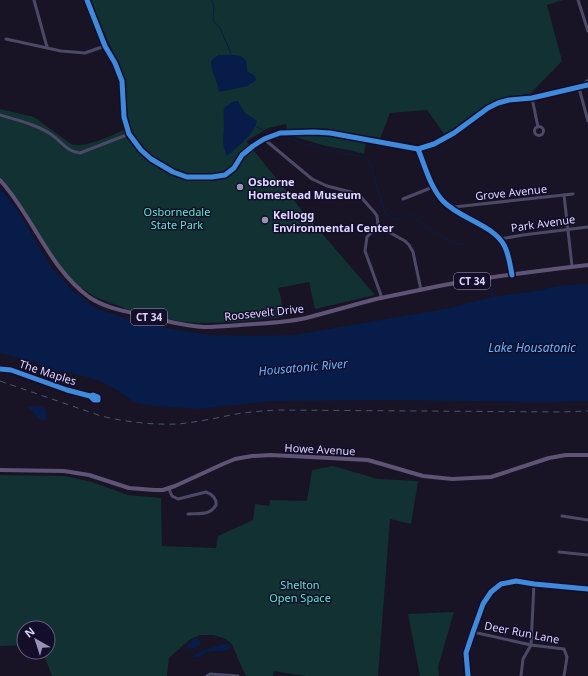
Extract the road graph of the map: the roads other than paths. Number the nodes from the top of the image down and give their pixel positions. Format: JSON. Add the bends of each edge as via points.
{"nodes":[{"id":1,"x":31,"y":0,"type":"edge"},
{"id":2,"x":34,"y":0,"type":"edge"},
{"id":3,"x":87,"y":0,"type":"edge"},
{"id":4,"x":578,"y":0,"type":"edge"},
{"id":5,"x":588,"y":31,"type":"edge"},
{"id":6,"x":6,"y":39,"type":"dead end"},
{"id":7,"x":105,"y":46,"type":"junction"},
{"id":8,"x":47,"y":47,"type":"junction"},
{"id":9,"x":588,"y":80,"type":"edge"},
{"id":10,"x":588,"y":85,"type":"edge"},
{"id":11,"x":579,"y":88,"type":"junction"},
{"id":12,"x":532,"y":98,"type":"junction"},
{"id":13,"x":0,"y":116,"type":"edge"},
{"id":14,"x":588,"y":121,"type":"edge"},
{"id":15,"x":538,"y":127,"type":"dead end"},
{"id":16,"x":129,"y":134,"type":"junction"},
{"id":17,"x":264,"y":138,"type":"junction"},
{"id":18,"x":418,"y":149,"type":"junction"},
{"id":19,"x":0,"y":180,"type":"edge"},
{"id":20,"x":433,"y":187,"type":"junction"},
{"id":21,"x":573,"y":194,"type":"dead end"},
{"id":22,"x":564,"y":195,"type":"junction"},
{"id":23,"x":403,"y":199,"type":"dead end"},
{"id":24,"x":452,"y":209,"type":"junction"},
{"id":25,"x":378,"y":226,"type":"junction"},
{"id":26,"x":588,"y":226,"type":"edge"},
{"id":27,"x":568,"y":228,"type":"junction"},
{"id":28,"x":500,"y":239,"type":"junction"},
{"id":29,"x":588,"y":265,"type":"edge"},
{"id":30,"x":572,"y":266,"type":"junction"},
{"id":31,"x":512,"y":275,"type":"junction"},
{"id":32,"x":422,"y":290,"type":"junction"},
{"id":33,"x":382,"y":298,"type":"junction"},
{"id":34,"x":0,"y":369,"type":"edge"},
{"id":35,"x":90,"y":396,"type":"dead end"},
{"id":36,"x":588,"y":455,"type":"edge"},
{"id":37,"x":0,"y":470,"type":"edge"},
{"id":38,"x":168,"y":488,"type":"junction"},
{"id":39,"x":188,"y":514,"type":"dead end"},
{"id":40,"x":562,"y":516,"type":"dead end"},
{"id":41,"x":588,"y":520,"type":"edge"},
{"id":42,"x":559,"y":552,"type":"dead end"},
{"id":43,"x":588,"y":555,"type":"edge"},
{"id":44,"x":534,"y":584,"type":"junction"},
{"id":45,"x":588,"y":589,"type":"edge"},
{"id":46,"x":473,"y":632,"type":"junction"},
{"id":47,"x":531,"y":645,"type":"junction"},
{"id":48,"x":207,"y":676,"type":"edge"},
{"id":49,"x":238,"y":676,"type":"edge"},
{"id":50,"x":468,"y":676,"type":"edge"},
{"id":51,"x":521,"y":676,"type":"edge"},
{"id":52,"x":564,"y":676,"type":"edge"}],
"edges":[{"from":1,"to":2,"type":"street"},
{"from":2,"to":8,"type":"street"},
{"from":3,"to":7,"type":"street"},
{"from":4,"to":5,"type":"street"},
{"from":6,"to":8,"type":"street"},
{"from":7,"to":8,"type":"street","via":[[85,53]]},
{"from":7,"to":16,"type":"street","via":[[122,81],[124,117]]},
{"from":9,"to":11,"type":"street"},
{"from":10,"to":11,"type":"street"},
{"from":11,"to":12,"type":"street"},
{"from":11,"to":14,"type":"street"},
{"from":12,"to":15,"type":"street"},
{"from":12,"to":18,"type":"street","via":[[506,100],[496,104],[454,133]]},
{"from":13,"to":16,"type":"street","via":[[37,127],[52,135],[68,150],[80,153]]},
{"from":16,"to":17,"type":"street","via":[[151,159],[181,176],[193,178],[225,175],[234,168],[247,150]]},
{"from":17,"to":18,"type":"street","via":[[280,133],[330,133]]},
{"from":17,"to":25,"type":"street","via":[[312,179],[360,196],[377,216]]},
{"from":18,"to":20,"type":"street"},
{"from":19,"to":33,"type":"main road","name":"Roosevelt Drive","number":"CT 34","via":[[18,202],[63,273],[91,298],[118,310],[184,325],[231,326],[299,319]]},
{"from":20,"to":23,"type":"street"},
{"from":20,"to":24,"type":"street"},
{"from":21,"to":22,"type":"street","name":"Grove Avenue"},
{"from":22,"to":24,"type":"street","name":"Grove Avenue"},
{"from":22,"to":27,"type":"street"},
{"from":24,"to":28,"type":"street"},
{"from":25,"to":32,"type":"street","via":[[409,245]]},
{"from":25,"to":33,"type":"street","via":[[367,237],[365,251]]},
{"from":26,"to":27,"type":"street","name":"Park Avenue"},
{"from":27,"to":28,"type":"street","name":"Park Avenue"},
{"from":27,"to":30,"type":"street"},
{"from":28,"to":31,"type":"street","via":[[510,261]]},
{"from":29,"to":30,"type":"main road","name":"Roosevelt Drive","number":"CT 34"},
{"from":30,"to":31,"type":"main road","name":"Roosevelt Drive","number":"CT 34"},
{"from":31,"to":32,"type":"main road","name":"Roosevelt Drive","number":"CT 34"},
{"from":32,"to":33,"type":"main road","name":"Roosevelt Drive","number":"CT 34"},
{"from":34,"to":35,"type":"street","name":"The Maples"},
{"from":36,"to":38,"type":"main road","name":"Howe Avenue","via":[[549,458],[491,477],[452,479],[424,476],[368,460],[252,456],[235,459]]},
{"from":37,"to":38,"type":"main road","name":"Howe Avenue","via":[[54,470],[89,475],[139,490]]},
{"from":38,"to":39,"type":"street","via":[[172,496],[178,499],[206,492],[215,499],[216,505],[211,511]]},
{"from":40,"to":41,"type":"street"},
{"from":42,"to":43,"type":"street"},
{"from":44,"to":45,"type":"street"},
{"from":44,"to":46,"type":"street","via":[[516,581],[501,584],[483,604]]},
{"from":44,"to":47,"type":"street"},
{"from":46,"to":47,"type":"street","name":"Deer Run Lane"},
{"from":46,"to":50,"type":"street","via":[[466,653]]},
{"from":47,"to":51,"type":"street","via":[[523,659]]},
{"from":47,"to":52,"type":"street","name":"Deer Run Lane","via":[[564,649],[567,657]]},
{"from":48,"to":49,"type":"street"}]}
